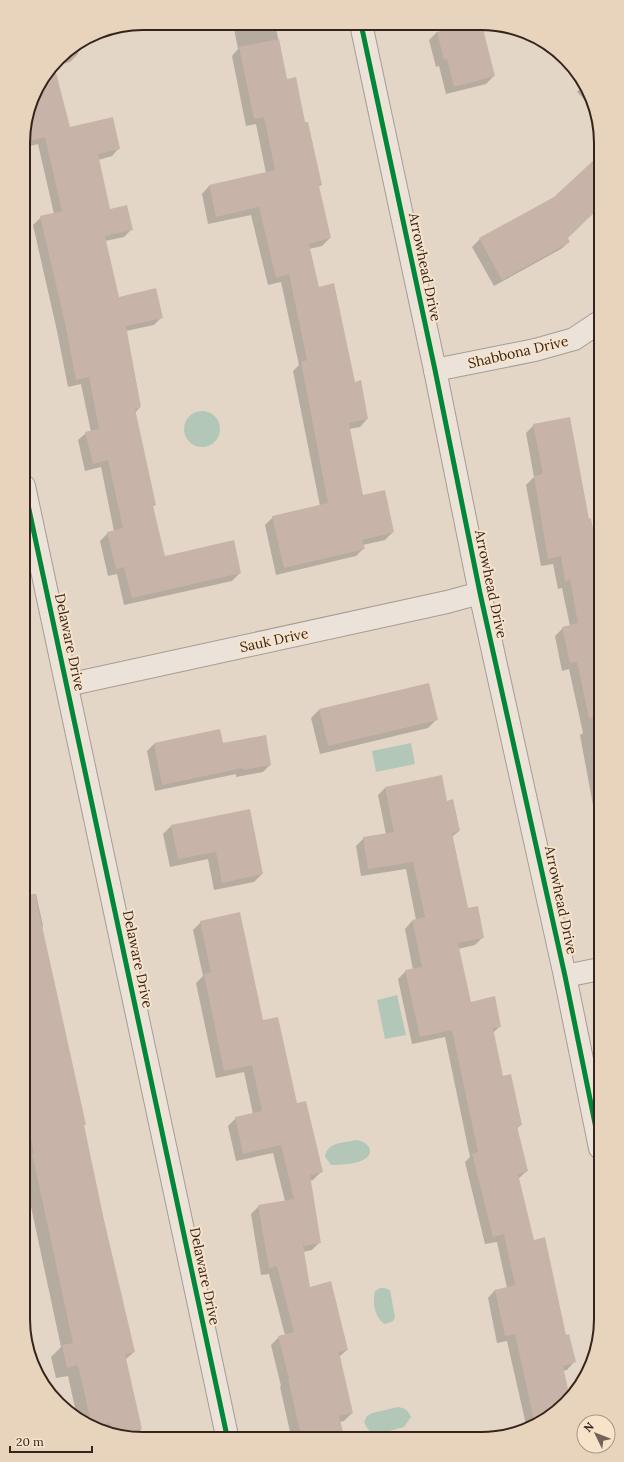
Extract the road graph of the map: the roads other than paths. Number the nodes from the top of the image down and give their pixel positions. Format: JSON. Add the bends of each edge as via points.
{"nodes":[{"id":1,"x":362,"y":30,"type":"edge"},
{"id":2,"x":594,"y":326,"type":"edge"},
{"id":3,"x":435,"y":370,"type":"junction"},
{"id":4,"x":30,"y":514,"type":"edge"},
{"id":5,"x":480,"y":593,"type":"junction"},
{"id":6,"x":67,"y":685,"type":"junction"},
{"id":7,"x":594,"y":970,"type":"edge"},
{"id":8,"x":565,"y":976,"type":"junction"},
{"id":9,"x":594,"y":1119,"type":"edge"},
{"id":10,"x":226,"y":1432,"type":"edge"}],
"edges":[{"from":1,"to":3,"type":"street","name":"Arrowhead Drive"},
{"from":2,"to":3,"type":"street","name":"Shabbona Drive","via":[[574,339],[535,350]]},
{"from":3,"to":5,"type":"street","name":"Arrowhead Drive"},
{"from":4,"to":6,"type":"street","name":"Delaware Drive"},
{"from":5,"to":6,"type":"street","name":"Sauk Drive"},
{"from":5,"to":8,"type":"street","name":"Arrowhead Drive"},
{"from":6,"to":10,"type":"street","name":"Delaware Drive"},
{"from":7,"to":8,"type":"street"},
{"from":8,"to":9,"type":"street","name":"Arrowhead Drive"}]}
